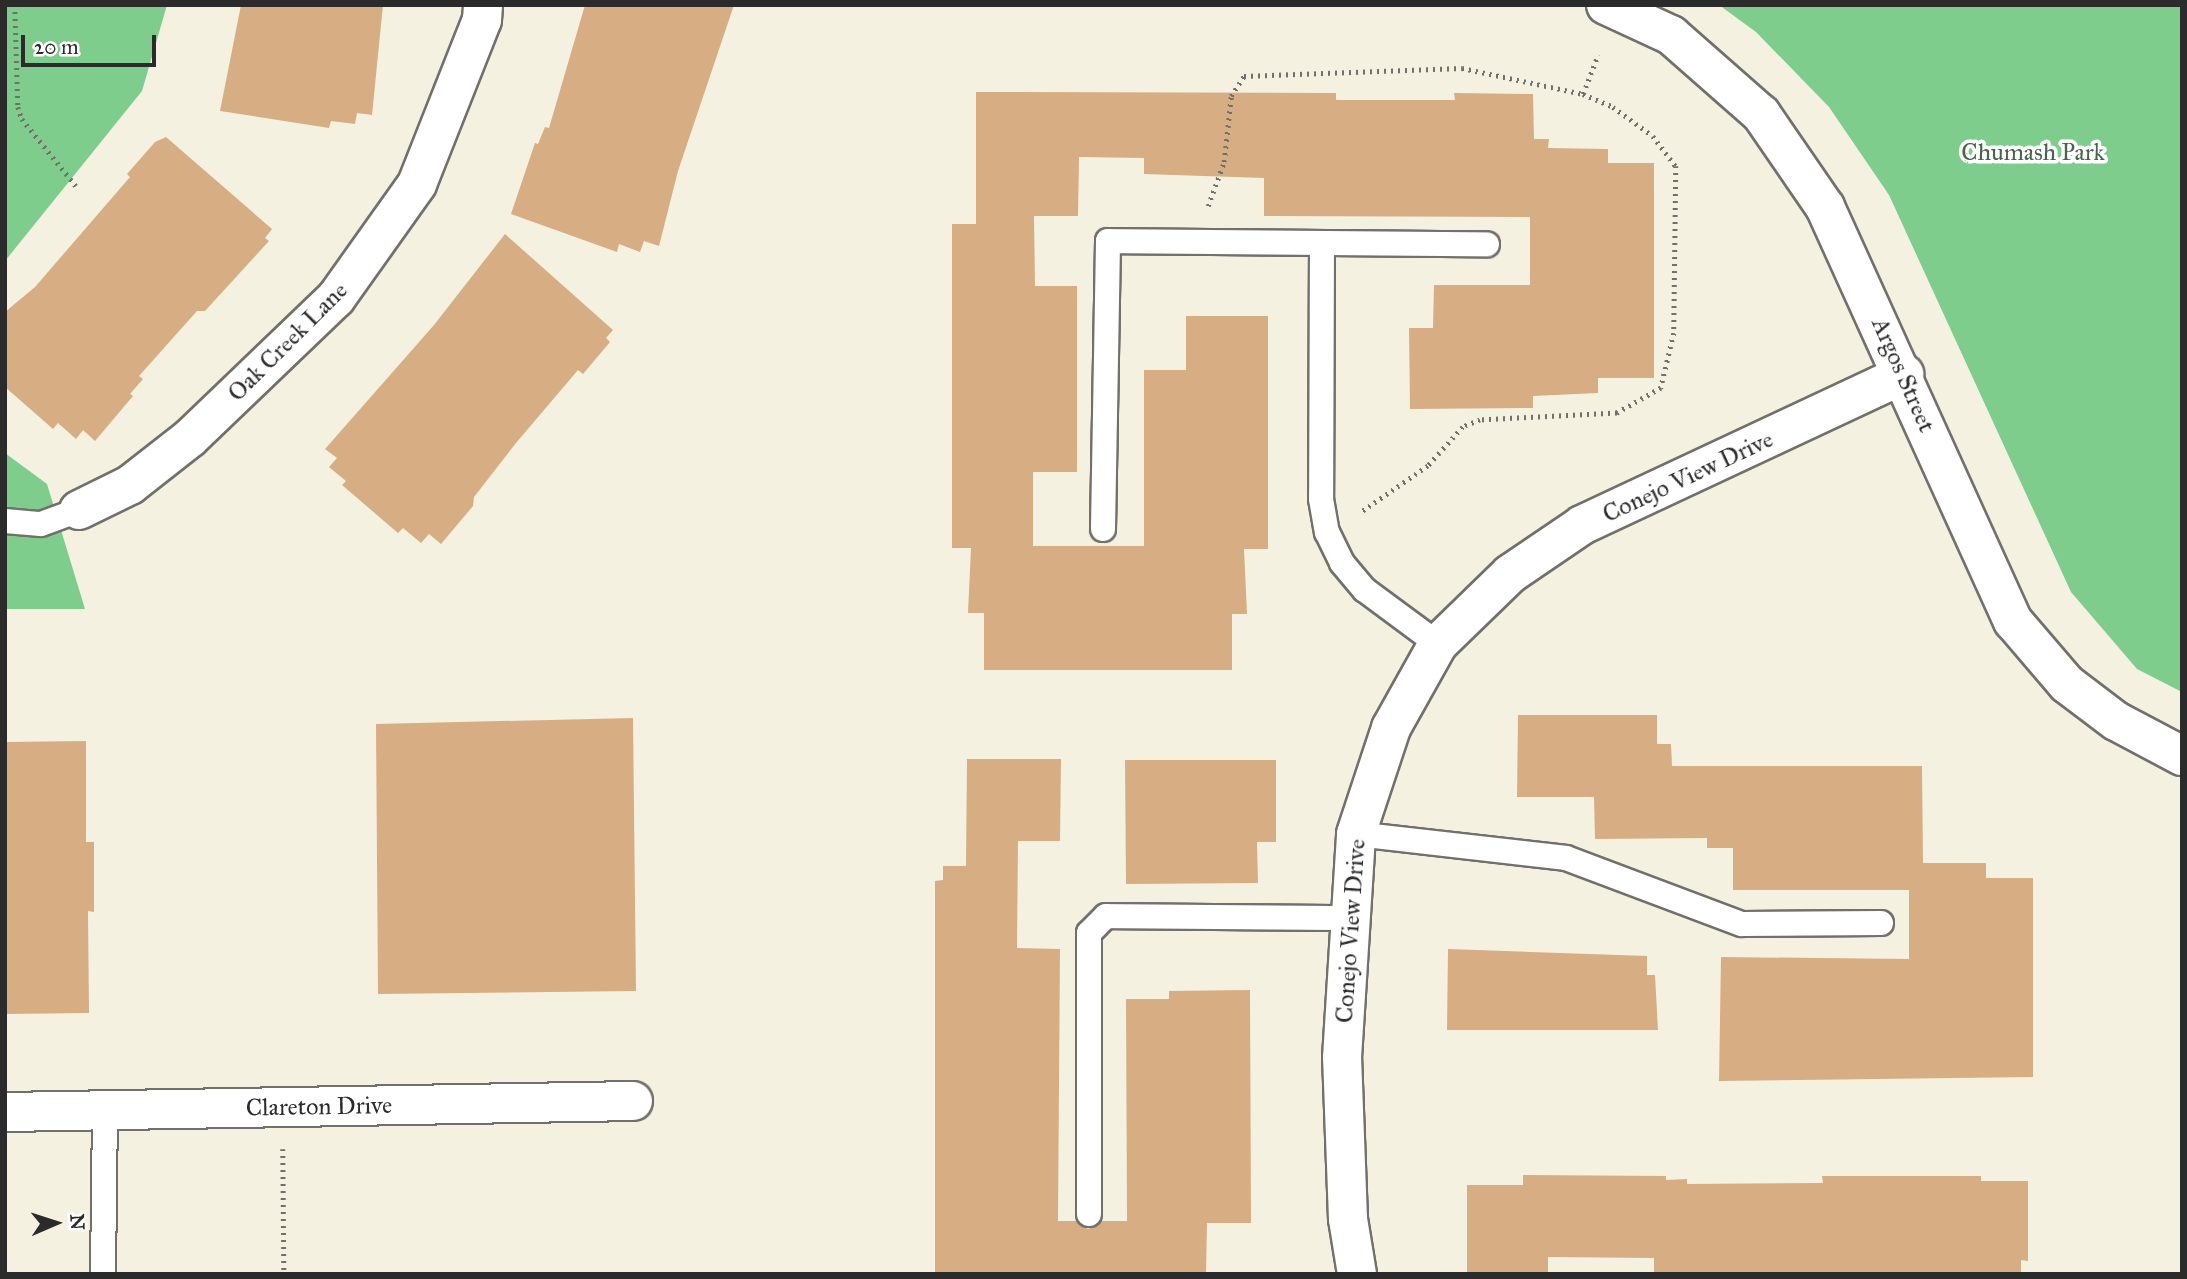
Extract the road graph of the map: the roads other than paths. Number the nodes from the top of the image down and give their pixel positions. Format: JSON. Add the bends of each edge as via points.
{"nodes":[{"id":1,"x":483,"y":5,"type":"edge"},
{"id":2,"x":1606,"y":5,"type":"edge"},
{"id":3,"x":1322,"y":243,"type":"junction"},
{"id":4,"x":1487,"y":244,"type":"dead end"},
{"id":5,"x":1904,"y":374,"type":"junction"},
{"id":6,"x":79,"y":510,"type":"joint"},
{"id":7,"x":5,"y":521,"type":"edge"},
{"id":8,"x":1103,"y":529,"type":"dead end"},
{"id":9,"x":1438,"y":644,"type":"junction"},
{"id":10,"x":2182,"y":756,"type":"edge"},
{"id":11,"x":1356,"y":834,"type":"junction"},
{"id":12,"x":1351,"y":918,"type":"junction"},
{"id":13,"x":1881,"y":923,"type":"dead end"},
{"id":14,"x":633,"y":1101,"type":"dead end"},
{"id":15,"x":105,"y":1111,"type":"junction"},
{"id":16,"x":5,"y":1112,"type":"edge"},
{"id":17,"x":1088,"y":1214,"type":"dead end"},
{"id":18,"x":103,"y":1274,"type":"edge"},
{"id":19,"x":1357,"y":1274,"type":"edge"}],
"edges":[{"from":1,"to":6,"type":"street","name":"Oak Creek Lane","via":[[482,20],[417,184],[336,298],[190,438],[130,485]]},
{"from":2,"to":5,"type":"street","name":"Argos Street","via":[[1671,35],[1761,114],[1825,207]]},
{"from":3,"to":4,"type":"lane"},
{"from":3,"to":8,"type":"lane","via":[[1108,241]]},
{"from":3,"to":9,"type":"lane","via":[[1321,499],[1327,533],[1342,563],[1365,590]]},
{"from":5,"to":9,"type":"street","name":"Conejo View Drive","via":[[1582,525],[1510,574]]},
{"from":5,"to":10,"type":"street","name":"Argos Street","via":[[2012,621],[2067,684],[2116,721]]},
{"from":6,"to":7,"type":"lane","via":[[41,524]]},
{"from":9,"to":11,"type":"street","name":"Conejo View Drive","via":[[1391,728]]},
{"from":11,"to":12,"type":"street","name":"Conejo View Drive"},
{"from":11,"to":13,"type":"lane","via":[[1566,858],[1742,924]]},
{"from":12,"to":17,"type":"lane","via":[[1107,916],[1089,933]]},
{"from":12,"to":19,"type":"street","name":"Conejo View Drive","via":[[1342,1058],[1348,1219]]},
{"from":14,"to":15,"type":"street","name":"Clareton Drive"},
{"from":15,"to":16,"type":"street","name":"Clareton Drive"},
{"from":15,"to":18,"type":"lane"}]}
